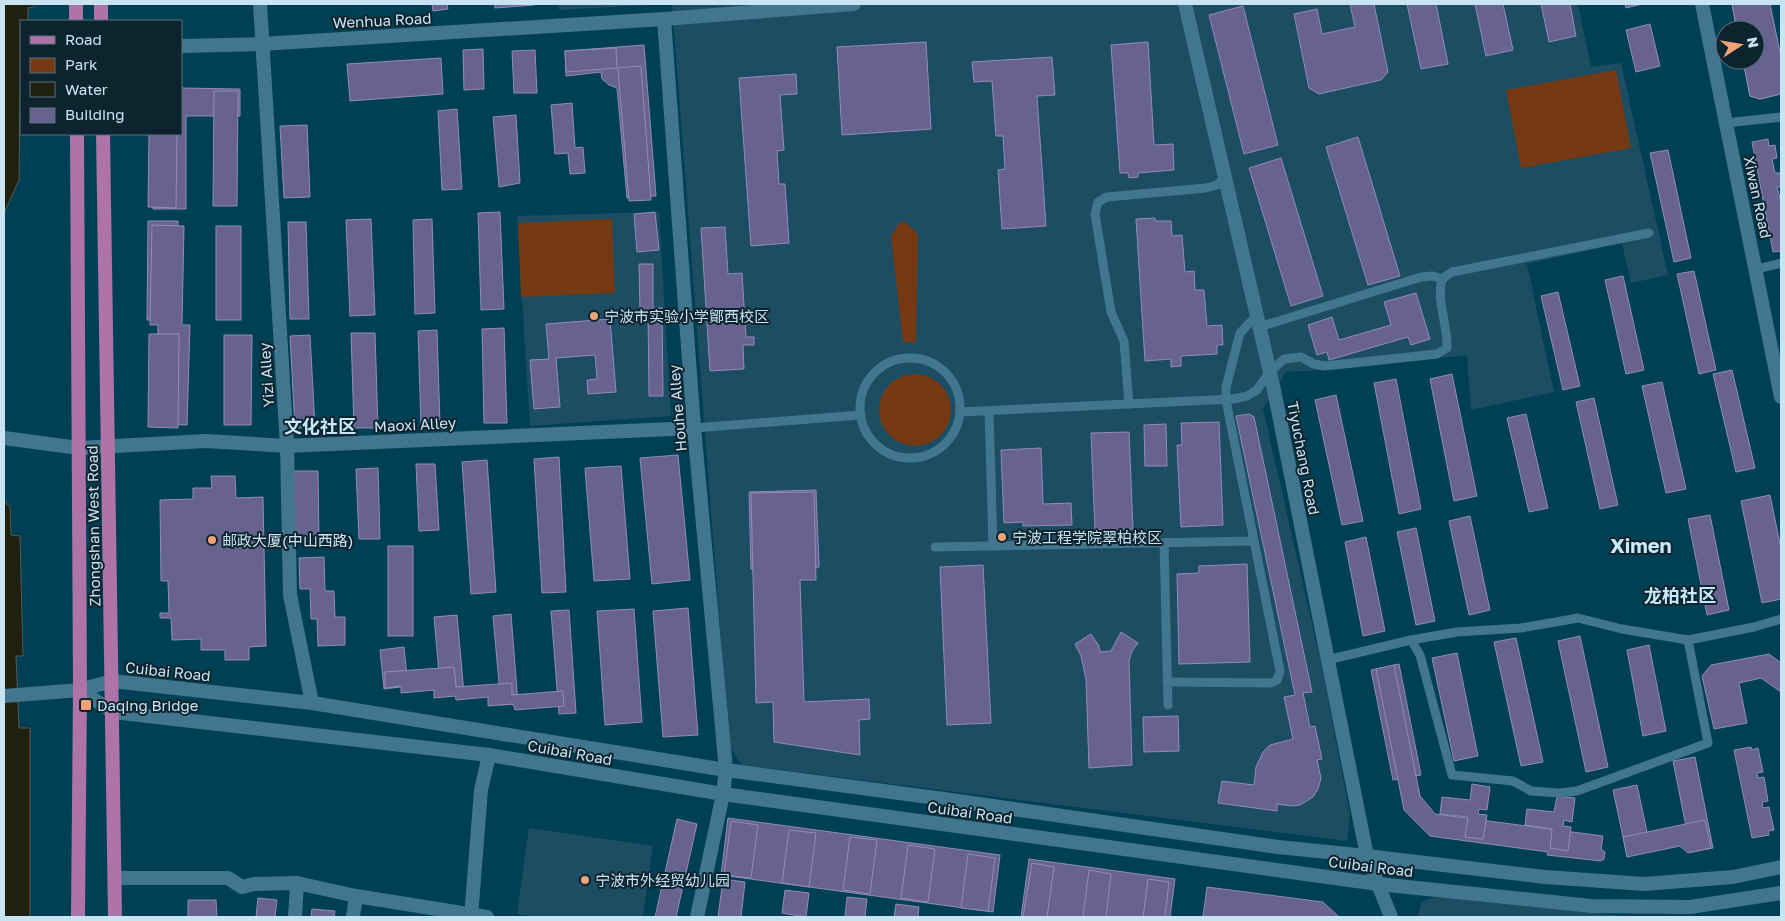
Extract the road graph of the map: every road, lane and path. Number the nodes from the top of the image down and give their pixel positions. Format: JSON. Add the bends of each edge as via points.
{"nodes":[{"id":1,"x":76,"y":4,"type":"edge"},
{"id":2,"x":101,"y":4,"type":"edge"},
{"id":3,"x":260,"y":4,"type":"edge"},
{"id":4,"x":854,"y":4,"type":"edge"},
{"id":5,"x":1185,"y":4,"type":"edge"},
{"id":6,"x":1702,"y":4,"type":"edge"},
{"id":7,"x":664,"y":19,"type":"junction"},
{"id":8,"x":76,"y":20,"type":"edge"},
{"id":9,"x":101,"y":20,"type":"edge"},
{"id":10,"x":262,"y":44,"type":"junction"},
{"id":11,"x":182,"y":46,"type":"edge"},
{"id":12,"x":1781,"y":117,"type":"edge"},
{"id":13,"x":1726,"y":123,"type":"junction"},
{"id":14,"x":77,"y":135,"type":"edge"},
{"id":15,"x":103,"y":135,"type":"edge"},
{"id":16,"x":1225,"y":178,"type":"junction"},
{"id":17,"x":1649,"y":233,"type":"dead end"},
{"id":18,"x":1781,"y":263,"type":"edge"},
{"id":19,"x":1756,"y":269,"type":"junction"},
{"id":20,"x":1442,"y":279,"type":"junction"},
{"id":21,"x":1258,"y":321,"type":"junction"},
{"id":22,"x":1270,"y":372,"type":"junction"},
{"id":23,"x":1781,"y":397,"type":"edge"},
{"id":24,"x":1226,"y":400,"type":"junction"},
{"id":25,"x":1129,"y":404,"type":"junction"},
{"id":26,"x":988,"y":411,"type":"junction"},
{"id":27,"x":960,"y":412,"type":"junction"},
{"id":28,"x":860,"y":415,"type":"junction"},
{"id":29,"x":694,"y":428,"type":"junction"},
{"id":30,"x":4,"y":438,"type":"edge"},
{"id":31,"x":108,"y":446,"type":"junction"},
{"id":32,"x":287,"y":446,"type":"junction"},
{"id":33,"x":79,"y":448,"type":"junction"},
{"id":34,"x":1254,"y":541,"type":"junction"},
{"id":35,"x":1164,"y":542,"type":"junction"},
{"id":36,"x":993,"y":546,"type":"junction"},
{"id":37,"x":935,"y":547,"type":"dead end"},
{"id":38,"x":1781,"y":619,"type":"edge"},
{"id":39,"x":1410,"y":640,"type":"junction"},
{"id":40,"x":1688,"y":640,"type":"junction"},
{"id":41,"x":1327,"y":660,"type":"junction"},
{"id":42,"x":112,"y":681,"type":"junction"},
{"id":43,"x":1168,"y":682,"type":"junction"},
{"id":44,"x":80,"y":690,"type":"junction"},
{"id":45,"x":4,"y":696,"type":"edge"},
{"id":46,"x":312,"y":702,"type":"junction"},
{"id":47,"x":1168,"y":704,"type":"dead end"},
{"id":48,"x":112,"y":712,"type":"junction"},
{"id":49,"x":489,"y":755,"type":"junction"},
{"id":50,"x":726,"y":770,"type":"junction"},
{"id":51,"x":722,"y":794,"type":"junction"},
{"id":52,"x":1367,"y":856,"type":"junction"},
{"id":53,"x":1781,"y":867,"type":"edge"},
{"id":54,"x":115,"y":878,"type":"junction"},
{"id":55,"x":297,"y":883,"type":"junction"},
{"id":56,"x":1378,"y":884,"type":"junction"},
{"id":57,"x":1781,"y":894,"type":"edge"},
{"id":58,"x":356,"y":896,"type":"junction"},
{"id":59,"x":471,"y":916,"type":"edge"},
{"id":60,"x":78,"y":917,"type":"edge"},
{"id":61,"x":115,"y":917,"type":"edge"},
{"id":62,"x":294,"y":917,"type":"edge"},
{"id":63,"x":353,"y":917,"type":"edge"},
{"id":64,"x":487,"y":917,"type":"edge"},
{"id":65,"x":698,"y":917,"type":"edge"},
{"id":66,"x":1391,"y":917,"type":"edge"}],
"edges":[{"from":1,"to":8,"type":"main road"},
{"from":2,"to":9,"type":"main road"},
{"from":3,"to":10,"type":"street","name":"Yizi Alley"},
{"from":4,"to":7,"type":"street","name":"Wenhua Road"},
{"from":5,"to":16,"type":"street","name":"Tiyuchang Road"},
{"from":6,"to":13,"type":"street","name":"Xiwan Road"},
{"from":7,"to":10,"type":"street","name":"Wenhua Road"},
{"from":7,"to":29,"type":"street","name":"Houhe Alley"},
{"from":10,"to":11,"type":"street","name":"Wenhua Road"},
{"from":10,"to":32,"type":"street","name":"Yizi Alley"},
{"from":12,"to":13,"type":"lane"},
{"from":13,"to":19,"type":"street","name":"Xiwan Road"},
{"from":14,"to":33,"type":"main road","name":"Zhongshan West Road"},
{"from":15,"to":31,"type":"main road","name":"Zhongshan West Road"},
{"from":16,"to":21,"type":"street","name":"Tiyuchang Road"},
{"from":16,"to":25,"type":"lane","via":[[1206,188],[1107,197],[1098,202],[1095,214],[1111,312],[1124,340]]},
{"from":17,"to":20,"type":"lane","via":[[1452,272]]},
{"from":18,"to":19,"type":"lane"},
{"from":19,"to":23,"type":"street","name":"Xiwan Road"},
{"from":20,"to":21,"type":"lane","via":[[1421,277]]},
{"from":20,"to":22,"type":"lane","via":[[1439,290],[1448,334],[1447,348],[1436,354],[1324,366],[1301,357],[1284,359]]},
{"from":21,"to":22,"type":"street","name":"Tiyuchang Road"},
{"from":21,"to":24,"type":"lane","via":[[1240,333],[1226,387]]},
{"from":22,"to":24,"type":"lane","via":[[1257,390]]},
{"from":22,"to":41,"type":"street","name":"Tiyuchang Road"},
{"from":24,"to":25,"type":"lane"},
{"from":24,"to":34,"type":"lane"},
{"from":25,"to":26,"type":"lane"},
{"from":26,"to":27,"type":"lane"},
{"from":26,"to":36,"type":"lane"},
{"from":27,"to":28,"type":"lane","via":[[956,428],[945,445],[928,456],[907,459],[878,447],[865,430]]},
{"from":27,"to":28,"type":"lane","via":[[956,387],[943,371],[926,360],[905,358],[886,364],[870,378],[861,398]]},
{"from":28,"to":29,"type":"lane"},
{"from":29,"to":32,"type":"street","name":"Maoxi Alley"},
{"from":29,"to":50,"type":"street","name":"Houhe Alley"},
{"from":30,"to":33,"type":"street","name":"Maoxi Alley"},
{"from":31,"to":32,"type":"street","name":"Maoxi Alley","via":[[206,441]]},
{"from":31,"to":33,"type":"street","name":"Maoxi Alley"},
{"from":31,"to":42,"type":"main road","name":"Zhongshan West Road"},
{"from":32,"to":46,"type":"street","name":"Yizi Alley","via":[[290,595]]},
{"from":33,"to":44,"type":"main road","name":"Zhongshan West Road"},
{"from":34,"to":35,"type":"lane"},
{"from":34,"to":43,"type":"lane","via":[[1280,671],[1277,680],[1271,683]]},
{"from":35,"to":36,"type":"lane"},
{"from":35,"to":43,"type":"lane"},
{"from":36,"to":37,"type":"lane"},
{"from":38,"to":40,"type":"lane"},
{"from":39,"to":40,"type":"lane","via":[[1457,632],[1521,628],[1578,618]]},
{"from":39,"to":40,"type":"lane","via":[[1420,655],[1452,775],[1513,781],[1531,791],[1559,793],[1577,791],[1708,743]]},
{"from":39,"to":41,"type":"lane"},
{"from":41,"to":52,"type":"street","name":"Tiyuchang Road"},
{"from":42,"to":44,"type":"street","name":"Cuibai Road"},
{"from":42,"to":46,"type":"street","name":"Cuibai Road"},
{"from":42,"to":48,"type":"main road","name":"Zhongshan West Road"},
{"from":43,"to":47,"type":"lane"},
{"from":44,"to":45,"type":"street"},
{"from":44,"to":48,"type":"street","name":"Cuibai Road"},
{"from":44,"to":60,"type":"main road","name":"Zhongshan West Road"},
{"from":46,"to":50,"type":"street","name":"Cuibai Road"},
{"from":48,"to":49,"type":"street","name":"Cuibai Road"},
{"from":48,"to":54,"type":"main road","name":"Zhongshan West Road"},
{"from":49,"to":51,"type":"street","name":"Cuibai Road"},
{"from":49,"to":59,"type":"street","via":[[481,790]]},
{"from":50,"to":51,"type":"street","name":"Houhe Alley"},
{"from":50,"to":52,"type":"street","name":"Cuibai Road","via":[[1278,847]]},
{"from":51,"to":56,"type":"street","name":"Cuibai Road"},
{"from":51,"to":65,"type":"street","name":"Houhe Alley"},
{"from":52,"to":53,"type":"street","name":"Cuibai Road","via":[[1544,877],[1644,884],[1733,877]]},
{"from":52,"to":56,"type":"street","name":"Tiyuchang Road"},
{"from":54,"to":55,"type":"street","via":[[228,878],[242,887]]},
{"from":54,"to":61,"type":"main road","name":"Zhongshan West Road"},
{"from":55,"to":58,"type":"street"},
{"from":55,"to":62,"type":"street"},
{"from":56,"to":57,"type":"street","name":"Cuibai Road","via":[[1591,906],[1690,907]]},
{"from":56,"to":66,"type":"street","name":"Tiyuchang Road"},
{"from":58,"to":59,"type":"street"},
{"from":58,"to":63,"type":"street"},
{"from":59,"to":64,"type":"street"}]}
